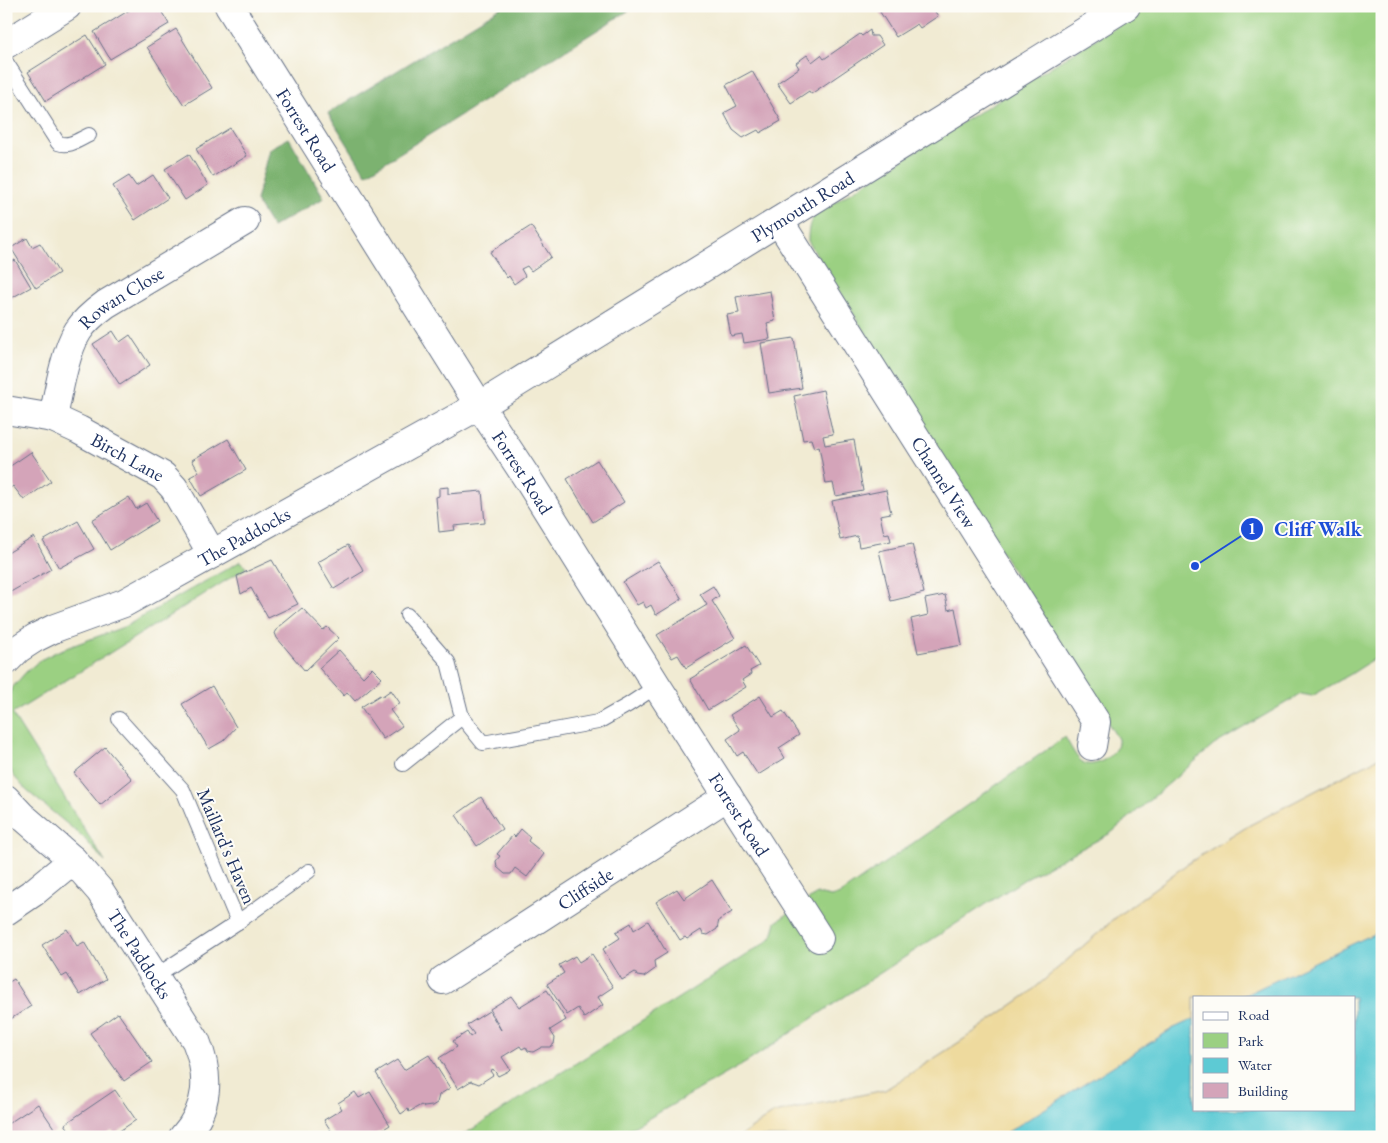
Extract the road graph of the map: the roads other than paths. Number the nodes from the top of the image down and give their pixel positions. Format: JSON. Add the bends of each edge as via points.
{"nodes":[{"id":1,"x":67,"y":6,"type":"edge"},
{"id":2,"x":229,"y":6,"type":"edge"},
{"id":3,"x":1126,"y":6,"type":"edge"},
{"id":4,"x":6,"y":44,"type":"edge"},
{"id":5,"x":6,"y":62,"type":"edge"},
{"id":6,"x":89,"y":134,"type":"dead end"},
{"id":7,"x":245,"y":221,"type":"dead end"},
{"id":8,"x":778,"y":221,"type":"junction"},
{"id":9,"x":479,"y":405,"type":"junction"},
{"id":10,"x":6,"y":410,"type":"edge"},
{"id":11,"x":53,"y":418,"type":"junction"},
{"id":12,"x":212,"y":554,"type":"junction"},
{"id":13,"x":407,"y":615,"type":"dead end"},
{"id":14,"x":6,"y":661,"type":"edge"},
{"id":15,"x":657,"y":686,"type":"junction"},
{"id":16,"x":462,"y":717,"type":"junction"},
{"id":17,"x":119,"y":718,"type":"dead end"},
{"id":18,"x":1092,"y":746,"type":"dead end"},
{"id":19,"x":403,"y":764,"type":"dead end"},
{"id":20,"x":728,"y":796,"type":"junction"},
{"id":21,"x":6,"y":799,"type":"edge"},
{"id":22,"x":73,"y":860,"type":"junction"},
{"id":23,"x":309,"y":871,"type":"dead end"},
{"id":24,"x":6,"y":911,"type":"edge"},
{"id":25,"x":238,"y":922,"type":"junction"},
{"id":26,"x":819,"y":938,"type":"dead end"},
{"id":27,"x":154,"y":977,"type":"junction"},
{"id":28,"x":442,"y":980,"type":"dead end"},
{"id":29,"x":184,"y":1137,"type":"edge"}],
"edges":[{"from":1,"to":4,"type":"street"},
{"from":2,"to":9,"type":"street","name":"Forrest Road"},
{"from":3,"to":8,"type":"street","name":"Plymouth Road"},
{"from":5,"to":6,"type":"lane","via":[[58,143],[71,144]]},
{"from":7,"to":11,"type":"street","name":"Rowan Close","via":[[90,316],[77,332],[69,352]]},
{"from":8,"to":9,"type":"street","name":"Plymouth Road"},
{"from":8,"to":18,"type":"street","name":"Channel View","via":[[1096,722]]},
{"from":9,"to":12,"type":"street","name":"The Paddocks"},
{"from":9,"to":15,"type":"street","name":"Forrest Road"},
{"from":10,"to":11,"type":"street","name":"Birch Lane"},
{"from":11,"to":12,"type":"street","name":"Birch Lane","via":[[163,476],[174,488]]},
{"from":12,"to":14,"type":"street","name":"The Paddocks","via":[[124,603],[54,628],[18,649]]},
{"from":13,"to":16,"type":"lane","via":[[448,662]]},
{"from":15,"to":16,"type":"lane","via":[[598,722],[483,743]]},
{"from":15,"to":20,"type":"street","name":"Forrest Road"},
{"from":16,"to":19,"type":"lane"},
{"from":17,"to":25,"type":"lane","name":"Maillard's Haven","via":[[183,790]]},
{"from":20,"to":26,"type":"street","name":"Forrest Road"},
{"from":20,"to":28,"type":"street","name":"Cliffside"},
{"from":21,"to":22,"type":"street","name":"The Paddocks"},
{"from":22,"to":24,"type":"street"},
{"from":22,"to":27,"type":"street","name":"The Paddocks","via":[[100,891]]},
{"from":23,"to":25,"type":"lane","name":"Maillard's Haven"},
{"from":25,"to":27,"type":"lane","name":"Maillard's Haven"},
{"from":27,"to":29,"type":"street","name":"The Paddocks","via":[[196,1041],[203,1059],[204,1098]]}]}
